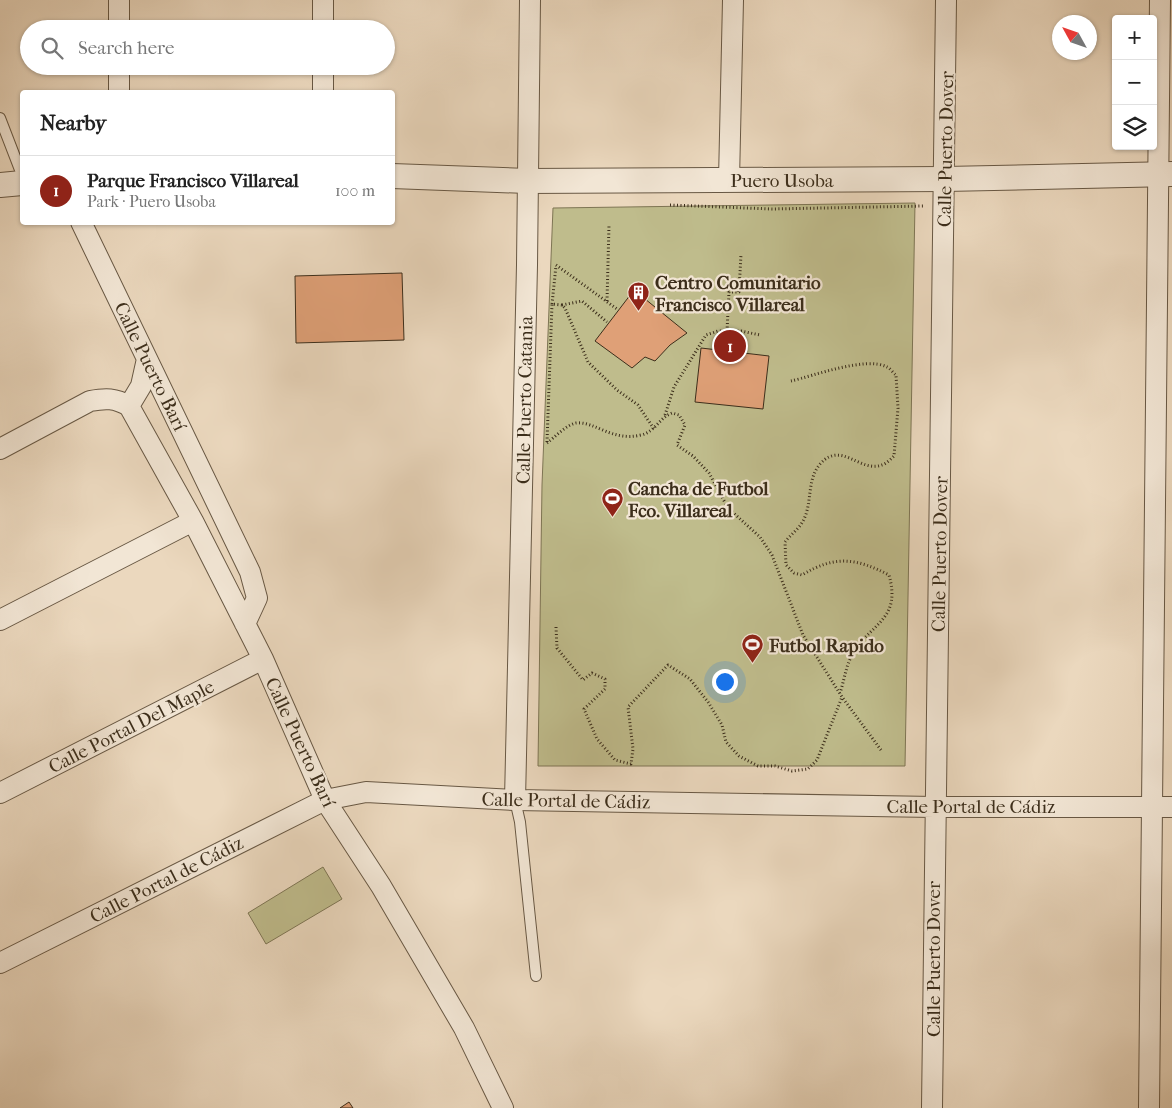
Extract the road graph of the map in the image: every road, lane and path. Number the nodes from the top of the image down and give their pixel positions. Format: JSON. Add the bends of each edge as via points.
{"nodes":[{"id":1,"x":119,"y":0,"type":"edge"},
{"id":2,"x":323,"y":0,"type":"edge"},
{"id":3,"x":530,"y":0,"type":"edge"},
{"id":4,"x":733,"y":0,"type":"edge"},
{"id":5,"x":946,"y":0,"type":"edge"},
{"id":6,"x":1160,"y":0,"type":"edge"},
{"id":7,"x":119,"y":20,"type":"edge"},
{"id":8,"x":323,"y":20,"type":"edge"},
{"id":9,"x":119,"y":75,"type":"edge"},
{"id":10,"x":323,"y":75,"type":"edge"},
{"id":11,"x":119,"y":90,"type":"edge"},
{"id":12,"x":323,"y":90,"type":"edge"},
{"id":13,"x":0,"y":118,"type":"edge"},
{"id":14,"x":20,"y":170,"type":"edge"},
{"id":15,"x":1165,"y":174,"type":"edge"},
{"id":16,"x":395,"y":176,"type":"edge"},
{"id":17,"x":945,"y":179,"type":"junction"},
{"id":18,"x":730,"y":180,"type":"junction"},
{"id":19,"x":527,"y":181,"type":"junction"},
{"id":20,"x":20,"y":183,"type":"edge"},
{"id":21,"x":0,"y":185,"type":"edge"},
{"id":22,"x":667,"y":205,"type":"dead end"},
{"id":23,"x":944,"y":206,"type":"junction"},
{"id":24,"x":82,"y":225,"type":"edge"},
{"id":25,"x":609,"y":225,"type":"dead end"},
{"id":26,"x":741,"y":254,"type":"dead end"},
{"id":27,"x":607,"y":301,"type":"junction"},
{"id":28,"x":552,"y":304,"type":"junction"},
{"id":29,"x":562,"y":304,"type":"junction"},
{"id":30,"x":617,"y":309,"type":"dead end"},
{"id":31,"x":607,"y":322,"type":"dead end"},
{"id":32,"x":727,"y":331,"type":"junction"},
{"id":33,"x":760,"y":335,"type":"dead end"},
{"id":34,"x":147,"y":359,"type":"junction"},
{"id":35,"x":791,"y":381,"type":"dead end"},
{"id":36,"x":129,"y":406,"type":"junction"},
{"id":37,"x":665,"y":416,"type":"junction"},
{"id":38,"x":654,"y":429,"type":"junction"},
{"id":39,"x":0,"y":449,"type":"edge"},
{"id":40,"x":192,"y":521,"type":"junction"},
{"id":41,"x":0,"y":620,"type":"edge"},
{"id":42,"x":245,"y":624,"type":"junction"},
{"id":43,"x":556,"y":627,"type":"dead end"},
{"id":44,"x":262,"y":659,"type":"junction"},
{"id":45,"x":841,"y":695,"type":"junction"},
{"id":46,"x":881,"y":750,"type":"dead end"},
{"id":47,"x":0,"y":793,"type":"edge"},
{"id":48,"x":325,"y":800,"type":"junction"},
{"id":49,"x":515,"y":800,"type":"junction"},
{"id":50,"x":1152,"y":806,"type":"junction"},
{"id":51,"x":934,"y":807,"type":"junction"},
{"id":52,"x":1172,"y":807,"type":"edge"},
{"id":53,"x":0,"y":962,"type":"edge"},
{"id":54,"x":536,"y":976,"type":"dead end"},
{"id":55,"x":503,"y":1108,"type":"edge"},
{"id":56,"x":932,"y":1108,"type":"edge"},
{"id":57,"x":1149,"y":1108,"type":"edge"}],
"edges":[{"from":1,"to":7,"type":"street"},
{"from":2,"to":8,"type":"street"},
{"from":3,"to":19,"type":"street","name":"Calle Puerto Catania"},
{"from":4,"to":18,"type":"street"},
{"from":5,"to":17,"type":"street","name":"Calle Puerto Dover"},
{"from":6,"to":15,"type":"street"},
{"from":9,"to":11,"type":"street"},
{"from":10,"to":12,"type":"street"},
{"from":13,"to":14,"type":"lane"},
{"from":15,"to":17,"type":"street","name":"Puero Usoba"},
{"from":15,"to":50,"type":"street"},
{"from":16,"to":19,"type":"street","name":"Puero Usoba"},
{"from":17,"to":18,"type":"street","name":"Puero Usoba"},
{"from":17,"to":23,"type":"street","name":"Calle Puerto Dover"},
{"from":18,"to":19,"type":"street","name":"Puero Usoba"},
{"from":19,"to":49,"type":"street","name":"Calle Puerto Catania"},
{"from":20,"to":21,"type":"street"},
{"from":22,"to":23,"type":"path","via":[[772,210]]},
{"from":23,"to":51,"type":"street","name":"Calle Puerto Dover"},
{"from":24,"to":34,"type":"street","name":"Calle Puerto Barí"},
{"from":25,"to":27,"type":"path"},
{"from":26,"to":32,"type":"path","via":[[739,292],[729,292]]},
{"from":27,"to":28,"type":"path","via":[[556,265]]},
{"from":27,"to":30,"type":"path"},
{"from":28,"to":29,"type":"path"},
{"from":28,"to":38,"type":"path","via":[[547,443],[577,423],[624,437],[640,436]]},
{"from":29,"to":31,"type":"path","via":[[582,300]]},
{"from":29,"to":38,"type":"path","via":[[588,362],[638,405]]},
{"from":32,"to":33,"type":"path"},
{"from":32,"to":37,"type":"path","via":[[718,330],[706,335],[674,388]]},
{"from":34,"to":36,"type":"street","via":[[140,386]]},
{"from":34,"to":42,"type":"street","name":"Calle Puerto Barí","via":[[250,572],[257,598]]},
{"from":35,"to":45,"type":"path","via":[[855,365],[872,364],[887,367],[896,375],[898,408],[894,456],[883,465],[870,467],[845,455],[832,456],[821,463],[812,478],[802,523],[785,542],[786,565],[794,573],[802,575],[830,562],[861,561],[889,574],[893,587],[884,621],[855,649],[847,665]]},
{"from":36,"to":39,"type":"street","name":"Calle Puerto Barí","via":[[117,399],[90,402]]},
{"from":36,"to":40,"type":"street","name":"Calle Puerto Barí"},
{"from":37,"to":38,"type":"path"},
{"from":37,"to":45,"type":"path","via":[[679,415],[685,425],[677,445],[709,473],[728,508],[760,537],[772,554],[803,635]]},
{"from":40,"to":41,"type":"street"},
{"from":40,"to":42,"type":"street","name":"Calle Puerto Barí"},
{"from":42,"to":44,"type":"street","name":"Calle Puerto Barí"},
{"from":43,"to":45,"type":"path","via":[[556,648],[583,680],[592,673],[605,679],[605,689],[584,709],[597,739],[615,760],[631,764],[633,749],[628,707],[668,665],[690,680],[708,702],[722,725],[726,742],[739,756],[758,766],[792,771],[808,769],[823,747]]},
{"from":44,"to":47,"type":"street","name":"Calle Portal Del Maple"},
{"from":44,"to":48,"type":"street","name":"Calle Puerto Barí"},
{"from":45,"to":46,"type":"path"},
{"from":48,"to":49,"type":"street","name":"Calle Portal de Cádiz","via":[[366,792]]},
{"from":48,"to":53,"type":"street","name":"Calle Portal de Cádiz"},
{"from":48,"to":55,"type":"street","name":"Calle Puerto Barí","via":[[386,894],[464,1028]]},
{"from":49,"to":51,"type":"street","name":"Calle Portal de Cádiz"},
{"from":49,"to":54,"type":"lane"},
{"from":50,"to":51,"type":"street","name":"Calle Portal de Cádiz"},
{"from":50,"to":52,"type":"street","name":"Calle Portal de Cádiz"},
{"from":50,"to":57,"type":"street"},
{"from":51,"to":56,"type":"street","name":"Calle Puerto Dover"}]}
